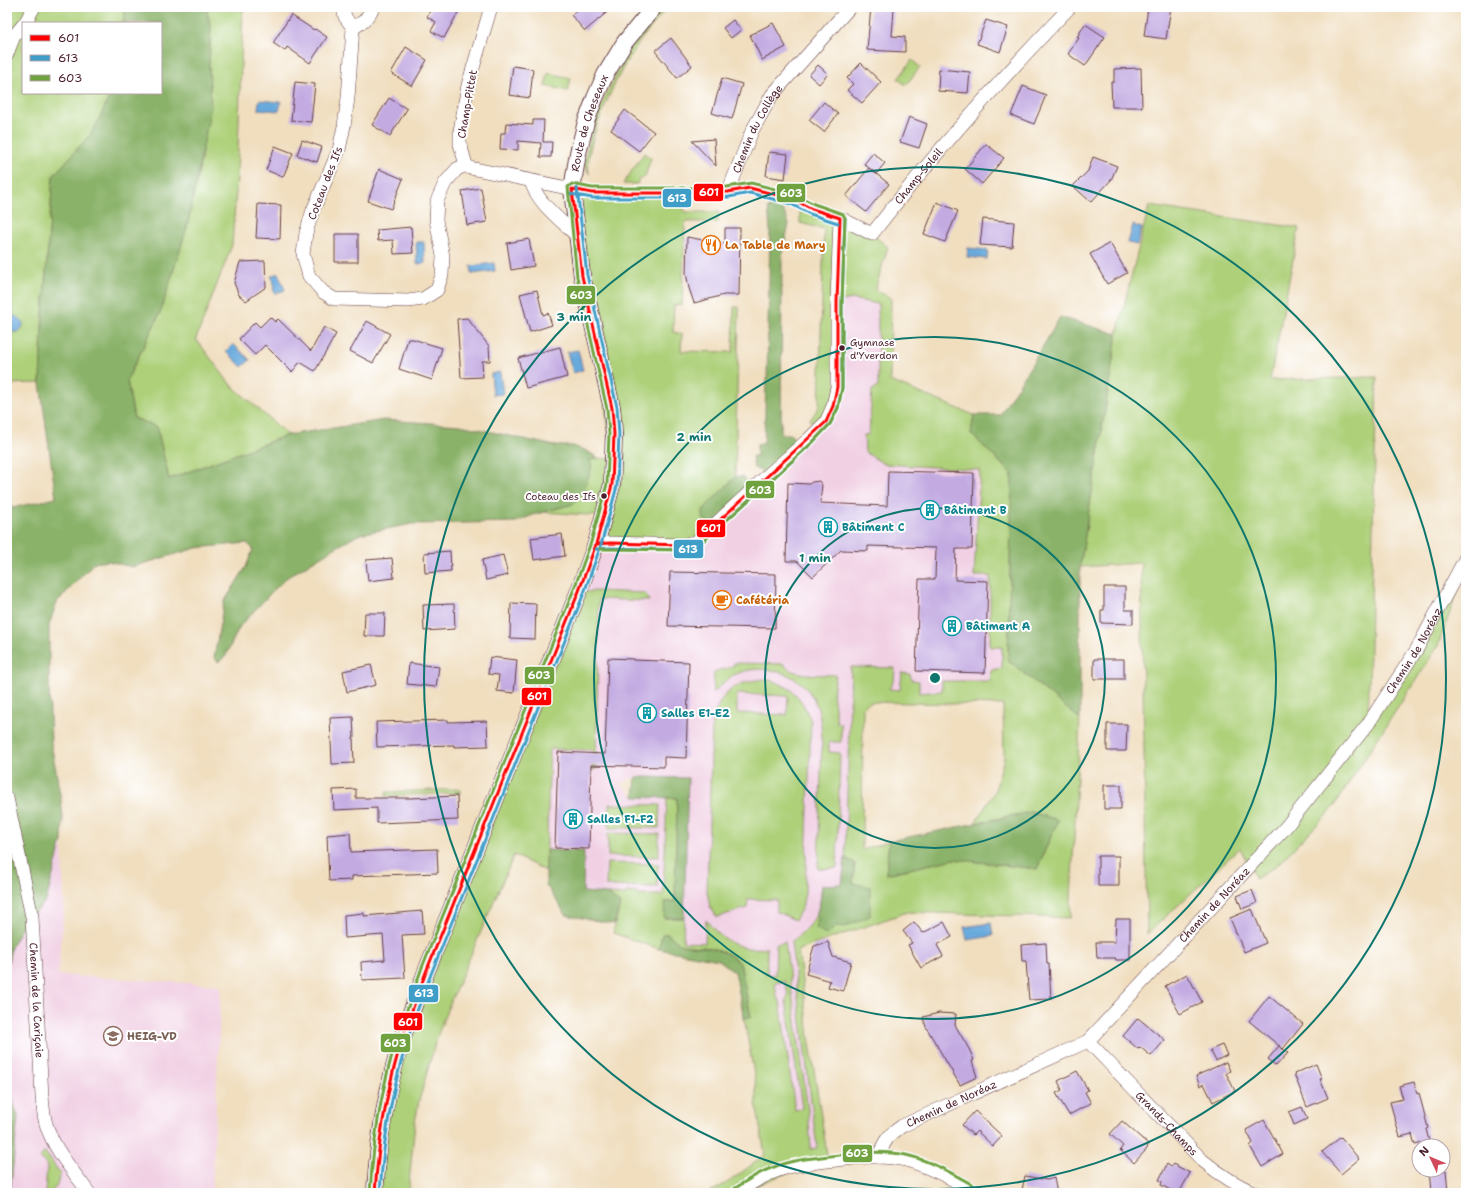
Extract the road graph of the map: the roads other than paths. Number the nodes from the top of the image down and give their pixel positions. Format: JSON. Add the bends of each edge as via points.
{"nodes":[{"id":1,"x":34,"y":7,"type":"edge"},
{"id":2,"x":343,"y":7,"type":"edge"},
{"id":3,"x":374,"y":7,"type":"edge"},
{"id":4,"x":491,"y":7,"type":"edge"},
{"id":5,"x":654,"y":7,"type":"edge"},
{"id":6,"x":850,"y":7,"type":"edge"},
{"id":7,"x":1070,"y":7,"type":"edge"},
{"id":8,"x":25,"y":22,"type":"edge"},
{"id":9,"x":22,"y":26,"type":"edge"},
{"id":10,"x":353,"y":28,"type":"junction"},
{"id":11,"x":7,"y":54,"type":"edge"},
{"id":12,"x":466,"y":165,"type":"junction"},
{"id":13,"x":531,"y":181,"type":"junction"},
{"id":14,"x":572,"y":189,"type":"junction"},
{"id":15,"x":728,"y":192,"type":"junction"},
{"id":16,"x":840,"y":218,"type":"junction"},
{"id":17,"x":578,"y":237,"type":"junction"},
{"id":18,"x":596,"y":544,"type":"junction"},
{"id":19,"x":1466,"y":557,"type":"edge"},
{"id":20,"x":7,"y":798,"type":"edge"},
{"id":21,"x":1088,"y":1041,"type":"junction"},
{"id":22,"x":879,"y":1157,"type":"junction"},
{"id":23,"x":742,"y":1191,"type":"edge"},
{"id":24,"x":89,"y":1193,"type":"edge"},
{"id":25,"x":375,"y":1193,"type":"edge"},
{"id":26,"x":978,"y":1193,"type":"edge"},
{"id":27,"x":1256,"y":1193,"type":"edge"}],
"edges":[{"from":1,"to":8,"type":"street"},
{"from":2,"to":10,"type":"street","name":"Coteau des Ifs","via":[[345,17]]},
{"from":3,"to":10,"type":"street","via":[[364,21]]},
{"from":4,"to":12,"type":"street","name":"Champ-Pittet","via":[[468,85],[460,132],[460,144]]},
{"from":5,"to":14,"type":"street","name":"Route de Cheseaux","via":[[625,42],[605,75],[586,122]]},
{"from":6,"to":15,"type":"street","name":"Chemin du Collège","via":[[772,95],[752,131]]},
{"from":7,"to":16,"type":"street","name":"Champ-Soleil","via":[[985,96],[872,234]]},
{"from":9,"to":11,"type":"street","via":[[14,36]]},
{"from":10,"to":12,"type":"street","name":"Coteau des Ifs","via":[[352,60],[339,150],[306,233],[303,254],[309,276],[323,292],[334,299],[408,301],[423,299],[437,290],[442,275],[443,256],[436,220],[437,201],[445,182],[457,169]]},
{"from":12,"to":13,"type":"street"},
{"from":13,"to":14,"type":"street"},
{"from":13,"to":17,"type":"street","via":[[533,189],[544,203]]},
{"from":14,"to":15,"type":"street","via":[[592,193]]},
{"from":14,"to":17,"type":"street","name":"Route de Cheseaux"},
{"from":15,"to":16,"type":"street","name":"Champ-Soleil","via":[[750,188],[793,199],[812,209]]},
{"from":16,"to":18,"type":"street","via":[[837,387],[826,422],[696,542],[685,545]]},
{"from":17,"to":18,"type":"street","name":"Route de Cheseaux","via":[[582,276],[612,408],[614,434],[612,485]]},
{"from":18,"to":25,"type":"street","name":"Route de Cheseaux","via":[[580,591],[426,972],[404,1033],[385,1108]]},
{"from":19,"to":21,"type":"street","name":"Chemin de Noréaz","via":[[1417,649],[1368,724],[1285,828]]},
{"from":20,"to":24,"type":"street","name":"Chemin de la Cariçaie","via":[[32,917],[44,1117],[52,1138]]},
{"from":21,"to":22,"type":"street","name":"Chemin de Noréaz","via":[[902,1126],[885,1140]]},
{"from":21,"to":27,"type":"street","name":"Grands-Champs","via":[[1202,1160],[1216,1172]]},
{"from":22,"to":23,"type":"street","via":[[796,1165],[760,1177]]},
{"from":22,"to":26,"type":"street","via":[[906,1160],[956,1180]]}]}
